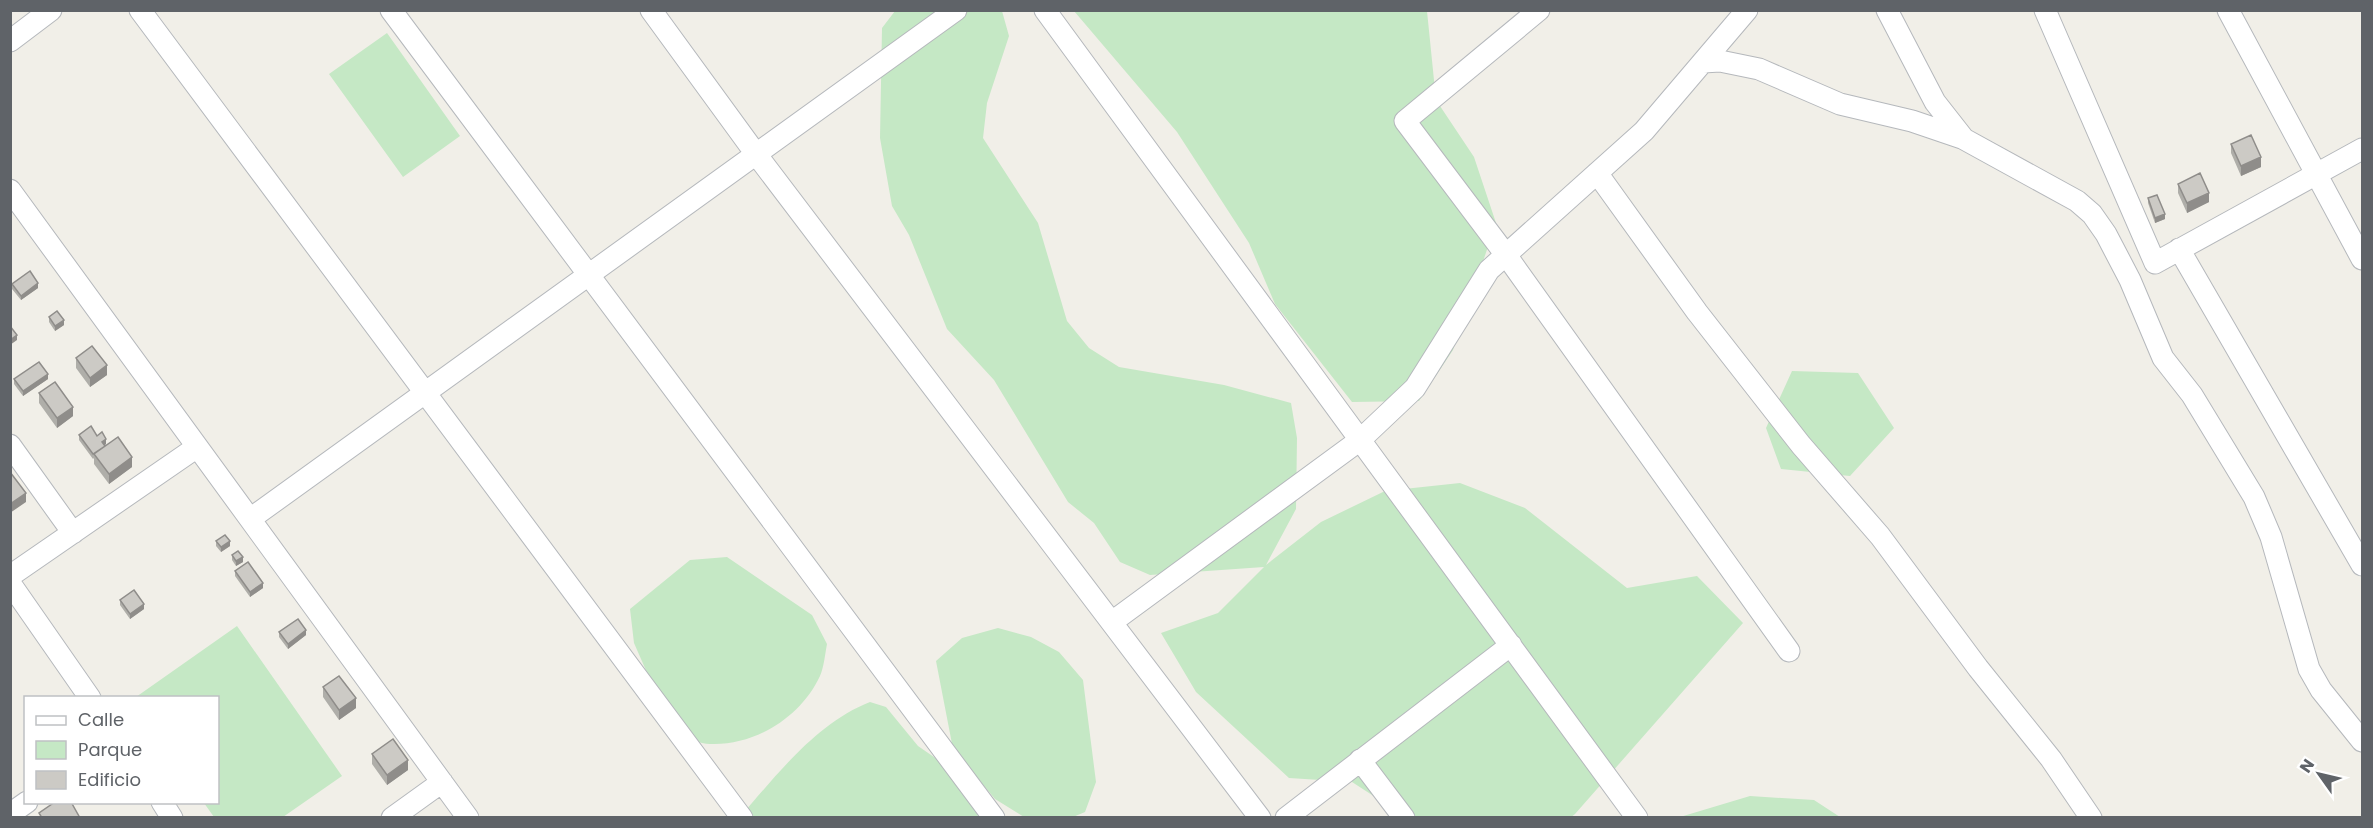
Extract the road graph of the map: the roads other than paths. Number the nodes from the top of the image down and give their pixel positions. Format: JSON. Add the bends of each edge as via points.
{"nodes":[{"id":1,"x":51,"y":10,"type":"edge"},
{"id":2,"x":140,"y":10,"type":"edge"},
{"id":3,"x":391,"y":10,"type":"edge"},
{"id":4,"x":651,"y":10,"type":"edge"},
{"id":5,"x":956,"y":10,"type":"edge"},
{"id":6,"x":1045,"y":10,"type":"edge"},
{"id":7,"x":1539,"y":10,"type":"edge"},
{"id":8,"x":1747,"y":10,"type":"edge"},
{"id":9,"x":1887,"y":10,"type":"edge"},
{"id":10,"x":2045,"y":10,"type":"edge"},
{"id":11,"x":2228,"y":10,"type":"edge"},
{"id":12,"x":10,"y":41,"type":"edge"},
{"id":13,"x":1703,"y":62,"type":"junction"},
{"id":14,"x":1964,"y":139,"type":"junction"},
{"id":15,"x":2362,"y":149,"type":"edge"},
{"id":16,"x":756,"y":154,"type":"junction"},
{"id":17,"x":1597,"y":173,"type":"junction"},
{"id":18,"x":2317,"y":176,"type":"junction"},
{"id":19,"x":10,"y":190,"type":"edge"},
{"id":20,"x":2179,"y":249,"type":"junction"},
{"id":21,"x":1506,"y":255,"type":"junction"},
{"id":22,"x":2362,"y":259,"type":"edge"},
{"id":23,"x":590,"y":275,"type":"junction"},
{"id":24,"x":425,"y":393,"type":"junction"},
{"id":25,"x":1360,"y":440,"type":"junction"},
{"id":26,"x":10,"y":445,"type":"edge"},
{"id":27,"x":197,"y":447,"type":"junction"},
{"id":28,"x":250,"y":519,"type":"junction"},
{"id":29,"x":73,"y":532,"type":"junction"},
{"id":30,"x":2362,"y":565,"type":"edge"},
{"id":31,"x":10,"y":576,"type":"edge"},
{"id":32,"x":10,"y":583,"type":"edge"},
{"id":33,"x":1112,"y":622,"type":"junction"},
{"id":34,"x":1511,"y":645,"type":"junction"},
{"id":35,"x":1789,"y":651,"type":"dead end"},
{"id":36,"x":89,"y":696,"type":"edge"},
{"id":37,"x":2362,"y":741,"type":"edge"},
{"id":38,"x":1360,"y":760,"type":"junction"},
{"id":39,"x":442,"y":782,"type":"junction"},
{"id":40,"x":24,"y":804,"type":"edge"},
{"id":41,"x":163,"y":804,"type":"edge"},
{"id":42,"x":10,"y":814,"type":"edge"},
{"id":43,"x":1632,"y":816,"type":"edge"},
{"id":44,"x":172,"y":818,"type":"edge"},
{"id":45,"x":392,"y":818,"type":"edge"},
{"id":46,"x":468,"y":818,"type":"edge"},
{"id":47,"x":742,"y":818,"type":"edge"},
{"id":48,"x":994,"y":818,"type":"edge"},
{"id":49,"x":1260,"y":818,"type":"edge"},
{"id":50,"x":1286,"y":818,"type":"edge"},
{"id":51,"x":1404,"y":818,"type":"edge"},
{"id":52,"x":2091,"y":818,"type":"edge"}],
"edges":[{"from":1,"to":12,"type":"street"},
{"from":2,"to":24,"type":"street"},
{"from":3,"to":23,"type":"street"},
{"from":4,"to":16,"type":"street"},
{"from":5,"to":16,"type":"street"},
{"from":6,"to":25,"type":"street"},
{"from":7,"to":21,"type":"street","via":[[1405,121]]},
{"from":8,"to":13,"type":"street"},
{"from":9,"to":14,"type":"street","via":[[1935,102]]},
{"from":10,"to":20,"type":"street","via":[[2155,262]]},
{"from":11,"to":18,"type":"street"},
{"from":13,"to":14,"type":"street","via":[[1720,61],[1759,69],[1840,104],[1912,121]]},
{"from":13,"to":17,"type":"street","via":[[1644,131]]},
{"from":14,"to":37,"type":"street","via":[[2077,201],[2106,234],[2163,358],[2192,395],[2254,497],[2271,537],[2309,669]]},
{"from":15,"to":18,"type":"street"},
{"from":16,"to":23,"type":"street"},
{"from":16,"to":33,"type":"street"},
{"from":17,"to":21,"type":"street"},
{"from":17,"to":52,"type":"street","via":[[1704,321],[1801,445],[1880,536],[2051,759]]},
{"from":18,"to":20,"type":"street"},
{"from":18,"to":22,"type":"street"},
{"from":19,"to":27,"type":"street"},
{"from":20,"to":30,"type":"street"},
{"from":21,"to":25,"type":"street","via":[[1489,270],[1415,388]]},
{"from":21,"to":35,"type":"street"},
{"from":23,"to":24,"type":"street"},
{"from":23,"to":48,"type":"street"},
{"from":24,"to":28,"type":"street"},
{"from":24,"to":47,"type":"street"},
{"from":25,"to":33,"type":"street"},
{"from":25,"to":34,"type":"street"},
{"from":26,"to":29,"type":"street"},
{"from":27,"to":28,"type":"street"},
{"from":27,"to":29,"type":"street"},
{"from":28,"to":39,"type":"street"},
{"from":29,"to":31,"type":"street"},
{"from":32,"to":36,"type":"street"},
{"from":33,"to":49,"type":"street"},
{"from":34,"to":38,"type":"street"},
{"from":34,"to":43,"type":"street"},
{"from":38,"to":50,"type":"street"},
{"from":38,"to":51,"type":"street"},
{"from":39,"to":45,"type":"street"},
{"from":39,"to":46,"type":"street"},
{"from":40,"to":42,"type":"street"},
{"from":41,"to":44,"type":"street"}]}
